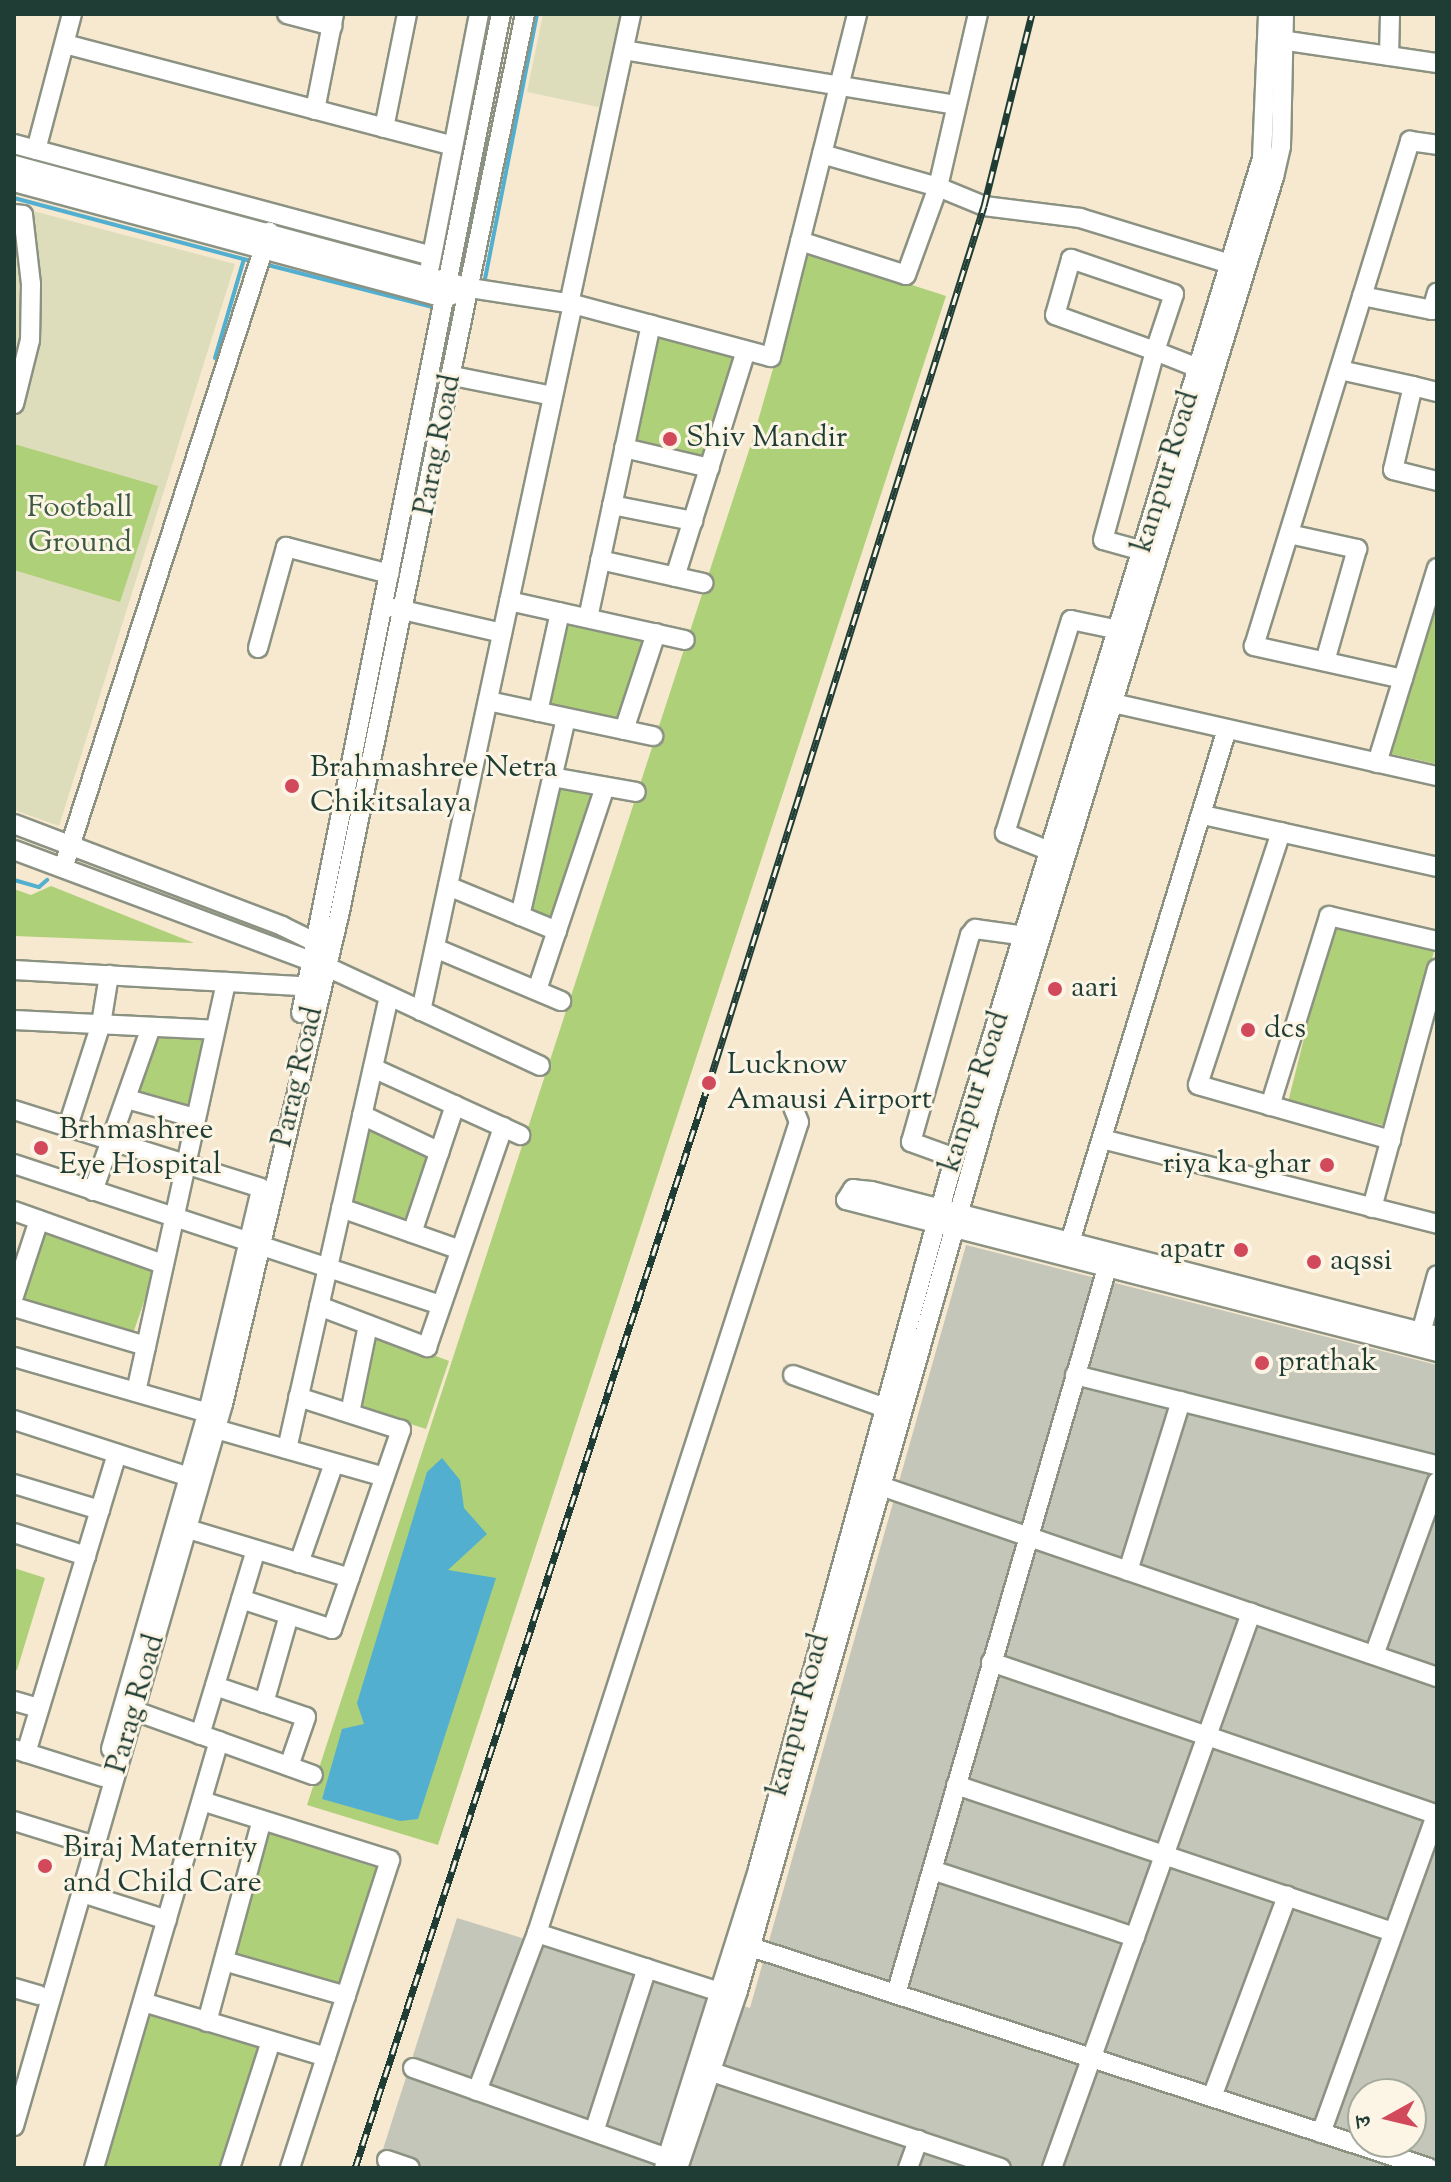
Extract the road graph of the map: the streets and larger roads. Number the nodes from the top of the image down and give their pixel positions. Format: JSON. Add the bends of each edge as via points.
{"nodes":[{"id":1,"x":72,"y":14,"type":"edge"},
{"id":2,"x":287,"y":14,"type":"edge"},
{"id":3,"x":407,"y":14,"type":"edge"},
{"id":4,"x":479,"y":14,"type":"edge"},
{"id":5,"x":501,"y":14,"type":"edge"},
{"id":6,"x":525,"y":14,"type":"edge"},
{"id":7,"x":631,"y":14,"type":"edge"},
{"id":8,"x":857,"y":14,"type":"edge"},
{"id":9,"x":978,"y":14,"type":"edge"},
{"id":10,"x":1268,"y":14,"type":"edge"},
{"id":11,"x":1284,"y":14,"type":"edge"},
{"id":12,"x":1390,"y":14,"type":"edge"},
{"id":13,"x":333,"y":20,"type":"edge"},
{"id":14,"x":1275,"y":40,"type":"junction"},
{"id":15,"x":65,"y":44,"type":"junction"},
{"id":16,"x":624,"y":50,"type":"junction"},
{"id":17,"x":1389,"y":56,"type":"junction"},
{"id":18,"x":1437,"y":63,"type":"edge"},
{"id":19,"x":839,"y":86,"type":"junction"},
{"id":20,"x":955,"y":105,"type":"junction"},
{"id":21,"x":315,"y":110,"type":"junction"},
{"id":22,"x":384,"y":128,"type":"junction"},
{"id":23,"x":14,"y":144,"type":"edge"},
{"id":24,"x":1437,"y":145,"type":"edge"},
{"id":25,"x":453,"y":146,"type":"junction"},
{"id":26,"x":36,"y":150,"type":"junction"},
{"id":27,"x":822,"y":154,"type":"junction"},
{"id":28,"x":14,"y":165,"type":"edge"},
{"id":29,"x":14,"y":182,"type":"edge"},
{"id":30,"x":938,"y":187,"type":"junction"},
{"id":31,"x":14,"y":214,"type":"edge"},
{"id":32,"x":267,"y":241,"type":"junction"},
{"id":33,"x":800,"y":241,"type":"junction"},
{"id":34,"x":1230,"y":264,"type":"junction"},
{"id":35,"x":430,"y":265,"type":"junction"},
{"id":36,"x":447,"y":288,"type":"junction"},
{"id":37,"x":470,"y":288,"type":"junction"},
{"id":38,"x":1437,"y":293,"type":"edge"},
{"id":39,"x":1362,"y":296,"type":"junction"},
{"id":40,"x":571,"y":304,"type":"junction"},
{"id":41,"x":651,"y":325,"type":"junction"},
{"id":42,"x":746,"y":351,"type":"junction"},
{"id":43,"x":1155,"y":351,"type":"junction"},
{"id":44,"x":1198,"y":368,"type":"junction"},
{"id":45,"x":1340,"y":370,"type":"junction"},
{"id":46,"x":453,"y":376,"type":"junction"},
{"id":47,"x":1413,"y":386,"type":"junction"},
{"id":48,"x":1437,"y":392,"type":"edge"},
{"id":49,"x":553,"y":396,"type":"junction"},
{"id":50,"x":1198,"y":396,"type":"junction"},
{"id":51,"x":14,"y":404,"type":"edge"},
{"id":52,"x":624,"y":448,"type":"junction"},
{"id":53,"x":710,"y":468,"type":"junction"},
{"id":54,"x":1437,"y":481,"type":"edge"},
{"id":55,"x":612,"y":505,"type":"junction"},
{"id":56,"x":693,"y":521,"type":"junction"},
{"id":57,"x":1289,"y":534,"type":"junction"},
{"id":58,"x":1143,"y":551,"type":"junction"},
{"id":59,"x":600,"y":560,"type":"junction"},
{"id":60,"x":1437,"y":568,"type":"edge"},
{"id":61,"x":390,"y":574,"type":"junction"},
{"id":62,"x":675,"y":577,"type":"junction"},
{"id":63,"x":703,"y":583,"type":"dead end"},
{"id":64,"x":509,"y":601,"type":"junction"},
{"id":65,"x":383,"y":606,"type":"junction"},
{"id":66,"x":404,"y":611,"type":"junction"},
{"id":67,"x":560,"y":612,"type":"junction"},
{"id":68,"x":588,"y":618,"type":"junction"},
{"id":69,"x":1119,"y":630,"type":"junction"},
{"id":70,"x":502,"y":633,"type":"junction"},
{"id":71,"x":656,"y":633,"type":"junction"},
{"id":72,"x":685,"y":640,"type":"dead end"},
{"id":73,"x":258,"y":648,"type":"dead end"},
{"id":74,"x":1325,"y":661,"type":"junction"},
{"id":75,"x":1403,"y":679,"type":"junction"},
{"id":76,"x":488,"y":701,"type":"junction"},
{"id":77,"x":1106,"y":702,"type":"junction"},
{"id":78,"x":538,"y":712,"type":"junction"},
{"id":79,"x":566,"y":718,"type":"junction"},
{"id":80,"x":1227,"y":729,"type":"junction"},
{"id":81,"x":624,"y":730,"type":"junction"},
{"id":82,"x":653,"y":736,"type":"dead end"},
{"id":83,"x":1377,"y":763,"type":"junction"},
{"id":84,"x":1437,"y":776,"type":"edge"},
{"id":85,"x":552,"y":777,"type":"junction"},
{"id":86,"x":605,"y":787,"type":"junction"},
{"id":87,"x":636,"y":792,"type":"dead end"},
{"id":88,"x":1203,"y":815,"type":"junction"},
{"id":89,"x":14,"y":824,"type":"edge"},
{"id":90,"x":1281,"y":832,"type":"junction"},
{"id":91,"x":70,"y":846,"type":"junction"},
{"id":92,"x":14,"y":850,"type":"edge"},
{"id":93,"x":1052,"y":852,"type":"junction"},
{"id":94,"x":1437,"y":867,"type":"edge"},
{"id":95,"x":63,"y":868,"type":"junction"},
{"id":96,"x":448,"y":886,"type":"junction"},
{"id":97,"x":520,"y":916,"type":"junction"},
{"id":98,"x":557,"y":931,"type":"junction"},
{"id":99,"x":1026,"y":936,"type":"junction"},
{"id":100,"x":1437,"y":941,"type":"edge"},
{"id":101,"x":315,"y":942,"type":"junction"},
{"id":102,"x":435,"y":948,"type":"junction"},
{"id":103,"x":319,"y":963,"type":"junction"},
{"id":104,"x":1437,"y":969,"type":"edge"},
{"id":105,"x":14,"y":970,"type":"edge"},
{"id":106,"x":109,"y":975,"type":"junction"},
{"id":107,"x":226,"y":982,"type":"junction"},
{"id":108,"x":313,"y":987,"type":"junction"},
{"id":109,"x":537,"y":990,"type":"junction"},
{"id":110,"x":389,"y":996,"type":"junction"},
{"id":111,"x":561,"y":1001,"type":"dead end"},
{"id":112,"x":421,"y":1011,"type":"junction"},
{"id":113,"x":14,"y":1020,"type":"edge"},
{"id":114,"x":101,"y":1024,"type":"junction"},
{"id":115,"x":151,"y":1027,"type":"junction"},
{"id":116,"x":215,"y":1030,"type":"junction"},
{"id":117,"x":540,"y":1066,"type":"dead end"},
{"id":118,"x":373,"y":1068,"type":"junction"},
{"id":119,"x":127,"y":1099,"type":"junction"},
{"id":120,"x":455,"y":1105,"type":"junction"},
{"id":121,"x":1270,"y":1106,"type":"junction"},
{"id":122,"x":793,"y":1107,"type":"dead end"},
{"id":123,"x":14,"y":1110,"type":"edge"},
{"id":124,"x":362,"y":1115,"type":"junction"},
{"id":125,"x":195,"y":1118,"type":"junction"},
{"id":126,"x":68,"y":1126,"type":"junction"},
{"id":127,"x":1102,"y":1139,"type":"junction"},
{"id":128,"x":1391,"y":1140,"type":"junction"},
{"id":129,"x":110,"y":1141,"type":"junction"},
{"id":130,"x":440,"y":1152,"type":"junction"},
{"id":131,"x":955,"y":1158,"type":"junction"},
{"id":132,"x":185,"y":1162,"type":"junction"},
{"id":133,"x":14,"y":1164,"type":"edge"},
{"id":134,"x":261,"y":1188,"type":"junction"},
{"id":135,"x":93,"y":1191,"type":"junction"},
{"id":136,"x":341,"y":1208,"type":"junction"},
{"id":137,"x":1372,"y":1208,"type":"junction"},
{"id":138,"x":14,"y":1211,"type":"edge"},
{"id":139,"x":938,"y":1216,"type":"junction"},
{"id":140,"x":173,"y":1218,"type":"junction"},
{"id":141,"x":39,"y":1220,"type":"junction"},
{"id":142,"x":956,"y":1222,"type":"junction"},
{"id":143,"x":1437,"y":1224,"type":"edge"},
{"id":144,"x":412,"y":1233,"type":"junction"},
{"id":145,"x":254,"y":1242,"type":"junction"},
{"id":146,"x":460,"y":1250,"type":"junction"},
{"id":147,"x":1068,"y":1250,"type":"junction"},
{"id":148,"x":163,"y":1264,"type":"junction"},
{"id":149,"x":329,"y":1266,"type":"junction"},
{"id":150,"x":1107,"y":1268,"type":"junction"},
{"id":151,"x":1437,"y":1275,"type":"edge"},
{"id":152,"x":14,"y":1296,"type":"edge"},
{"id":153,"x":441,"y":1305,"type":"junction"},
{"id":154,"x":319,"y":1306,"type":"junction"},
{"id":155,"x":14,"y":1307,"type":"edge"},
{"id":156,"x":368,"y":1325,"type":"junction"},
{"id":157,"x":1425,"y":1338,"type":"edge"},
{"id":158,"x":146,"y":1346,"type":"junction"},
{"id":159,"x":1437,"y":1352,"type":"edge"},
{"id":160,"x":14,"y":1357,"type":"edge"},
{"id":161,"x":793,"y":1375,"type":"dead end"},
{"id":162,"x":1075,"y":1375,"type":"junction"},
{"id":163,"x":136,"y":1392,"type":"junction"},
{"id":164,"x":298,"y":1397,"type":"junction"},
{"id":165,"x":1181,"y":1401,"type":"junction"},
{"id":166,"x":885,"y":1408,"type":"junction"},
{"id":167,"x":350,"y":1413,"type":"junction"},
{"id":168,"x":14,"y":1420,"type":"edge"},
{"id":169,"x":212,"y":1421,"type":"junction"},
{"id":170,"x":287,"y":1449,"type":"junction"},
{"id":171,"x":117,"y":1453,"type":"junction"},
{"id":172,"x":334,"y":1463,"type":"junction"},
{"id":173,"x":1437,"y":1465,"type":"edge"},
{"id":174,"x":384,"y":1477,"type":"junction"},
{"id":175,"x":196,"y":1478,"type":"junction"},
{"id":176,"x":1437,"y":1482,"type":"edge"},
{"id":177,"x":874,"y":1483,"type":"junction"},
{"id":178,"x":14,"y":1484,"type":"edge"},
{"id":179,"x":100,"y":1510,"type":"junction"},
{"id":180,"x":188,"y":1529,"type":"junction"},
{"id":181,"x":14,"y":1533,"type":"edge"},
{"id":182,"x":1028,"y":1536,"type":"junction"},
{"id":183,"x":256,"y":1550,"type":"junction"},
{"id":184,"x":86,"y":1556,"type":"junction"},
{"id":185,"x":299,"y":1563,"type":"junction"},
{"id":186,"x":1128,"y":1571,"type":"junction"},
{"id":187,"x":350,"y":1578,"type":"junction"},
{"id":188,"x":241,"y":1599,"type":"junction"},
{"id":189,"x":1251,"y":1613,"type":"junction"},
{"id":190,"x":289,"y":1615,"type":"junction"},
{"id":191,"x":1374,"y":1655,"type":"junction"},
{"id":192,"x":991,"y":1662,"type":"junction"},
{"id":193,"x":1437,"y":1677,"type":"edge"},
{"id":194,"x":215,"y":1686,"type":"junction"},
{"id":195,"x":14,"y":1701,"type":"edge"},
{"id":196,"x":264,"y":1703,"type":"junction"},
{"id":197,"x":39,"y":1708,"type":"junction"},
{"id":198,"x":135,"y":1711,"type":"junction"},
{"id":199,"x":200,"y":1735,"type":"junction"},
{"id":200,"x":1207,"y":1735,"type":"junction"},
{"id":201,"x":219,"y":1741,"type":"junction"},
{"id":202,"x":20,"y":1751,"type":"edge"},
{"id":203,"x":289,"y":1766,"type":"junction"},
{"id":204,"x":313,"y":1775,"type":"dead end"},
{"id":205,"x":103,"y":1777,"type":"junction"},
{"id":206,"x":956,"y":1785,"type":"junction"},
{"id":207,"x":202,"y":1801,"type":"junction"},
{"id":208,"x":1436,"y":1815,"type":"edge"},
{"id":209,"x":262,"y":1820,"type":"junction"},
{"id":210,"x":14,"y":1821,"type":"edge"},
{"id":211,"x":90,"y":1844,"type":"junction"},
{"id":212,"x":1164,"y":1855,"type":"junction"},
{"id":213,"x":932,"y":1870,"type":"junction"},
{"id":214,"x":82,"y":1893,"type":"junction"},
{"id":215,"x":1287,"y":1896,"type":"junction"},
{"id":216,"x":167,"y":1920,"type":"junction"},
{"id":217,"x":1393,"y":1932,"type":"junction"},
{"id":218,"x":537,"y":1933,"type":"junction"},
{"id":219,"x":1135,"y":1937,"type":"junction"},
{"id":220,"x":751,"y":1947,"type":"junction"},
{"id":221,"x":224,"y":1961,"type":"junction"},
{"id":222,"x":647,"y":1968,"type":"junction"},
{"id":223,"x":14,"y":1988,"type":"edge"},
{"id":224,"x":720,"y":1992,"type":"junction"},
{"id":225,"x":896,"y":1994,"type":"junction"},
{"id":226,"x":39,"y":1995,"type":"junction"},
{"id":227,"x":346,"y":1996,"type":"junction"},
{"id":228,"x":143,"y":2002,"type":"junction"},
{"id":229,"x":207,"y":2022,"type":"junction"},
{"id":230,"x":271,"y":2041,"type":"junction"},
{"id":231,"x":326,"y":2057,"type":"junction"},
{"id":232,"x":1092,"y":2058,"type":"junction"},
{"id":233,"x":413,"y":2068,"type":"dead end"},
{"id":234,"x":704,"y":2069,"type":"junction"},
{"id":235,"x":14,"y":2082,"type":"edge"},
{"id":236,"x":477,"y":2091,"type":"junction"},
{"id":237,"x":1212,"y":2097,"type":"junction"},
{"id":238,"x":14,"y":2126,"type":"edge"},
{"id":239,"x":594,"y":2132,"type":"junction"},
{"id":240,"x":1321,"y":2133,"type":"junction"},
{"id":241,"x":918,"y":2140,"type":"junction"},
{"id":242,"x":387,"y":2160,"type":"dead end"},
{"id":243,"x":670,"y":2165,"type":"edge"},
{"id":244,"x":94,"y":2168,"type":"edge"},
{"id":245,"x":230,"y":2168,"type":"edge"},
{"id":246,"x":290,"y":2168,"type":"edge"},
{"id":247,"x":410,"y":2168,"type":"edge"},
{"id":248,"x":908,"y":2168,"type":"edge"},
{"id":249,"x":1001,"y":2168,"type":"edge"},
{"id":250,"x":1052,"y":2168,"type":"edge"},
{"id":251,"x":1429,"y":2168,"type":"edge"}],
"edges":[{"from":1,"to":15,"type":"street"},
{"from":2,"to":13,"type":"street"},
{"from":3,"to":22,"type":"street"},
{"from":4,"to":25,"type":"street"},
{"from":5,"to":36,"type":"street","name":"Parag Road"},
{"from":6,"to":37,"type":"street","name":"Parag Road"},
{"from":7,"to":16,"type":"street"},
{"from":8,"to":19,"type":"street"},
{"from":9,"to":20,"type":"street"},
{"from":10,"to":14,"type":"street","name":"kanpur Road"},
{"from":11,"to":14,"type":"street"},
{"from":12,"to":17,"type":"street"},
{"from":13,"to":21,"type":"street"},
{"from":14,"to":17,"type":"street"},
{"from":14,"to":34,"type":"street","name":"kanpur Road","via":[[1262,158]]},
{"from":14,"to":50,"type":"street","via":[[1281,146]]},
{"from":15,"to":21,"type":"street"},
{"from":15,"to":26,"type":"street"},
{"from":16,"to":19,"type":"street"},
{"from":16,"to":40,"type":"street"},
{"from":17,"to":18,"type":"street"},
{"from":19,"to":20,"type":"street"},
{"from":19,"to":27,"type":"street"},
{"from":20,"to":30,"type":"street"},
{"from":21,"to":22,"type":"street"},
{"from":22,"to":25,"type":"street"},
{"from":23,"to":26,"type":"street"},
{"from":24,"to":39,"type":"street","via":[[1410,141]]},
{"from":25,"to":35,"type":"street"},
{"from":26,"to":35,"type":"street"},
{"from":27,"to":30,"type":"street"},
{"from":27,"to":33,"type":"street"},
{"from":28,"to":32,"type":"street"},
{"from":29,"to":32,"type":"street"},
{"from":30,"to":33,"type":"street","via":[[906,275]]},
{"from":30,"to":34,"type":"street","via":[[984,206],[1080,218]]},
{"from":31,"to":51,"type":"street","via":[[23,215],[31,284],[30,340]]},
{"from":32,"to":35,"type":"street"},
{"from":32,"to":36,"type":"street"},
{"from":32,"to":91,"type":"street"},
{"from":33,"to":42,"type":"street","via":[[771,357]]},
{"from":34,"to":44,"type":"street","name":"kanpur Road"},
{"from":35,"to":36,"type":"street"},
{"from":36,"to":37,"type":"street"},
{"from":36,"to":61,"type":"street","name":"Parag Road"},
{"from":37,"to":40,"type":"street"},
{"from":37,"to":46,"type":"street","name":"Parag Road"},
{"from":38,"to":39,"type":"street","via":[[1432,310]]},
{"from":39,"to":45,"type":"street"},
{"from":40,"to":41,"type":"street"},
{"from":40,"to":49,"type":"street"},
{"from":41,"to":42,"type":"street"},
{"from":41,"to":52,"type":"street"},
{"from":42,"to":53,"type":"street"},
{"from":43,"to":43,"type":"street","via":[[1055,315],[1071,259],[1174,294]]},
{"from":43,"to":44,"type":"street"},
{"from":43,"to":58,"type":"street","via":[[1103,540]]},
{"from":44,"to":50,"type":"street","name":"kanpur Road"},
{"from":45,"to":47,"type":"street"},
{"from":45,"to":57,"type":"street"},
{"from":46,"to":49,"type":"street"},
{"from":46,"to":66,"type":"street","name":"Parag Road"},
{"from":47,"to":48,"type":"street"},
{"from":47,"to":54,"type":"street","via":[[1393,470]]},
{"from":49,"to":64,"type":"street"},
{"from":50,"to":58,"type":"street","name":"kanpur Road"},
{"from":50,"to":77,"type":"street"},
{"from":52,"to":53,"type":"street"},
{"from":52,"to":55,"type":"street"},
{"from":53,"to":56,"type":"street"},
{"from":55,"to":56,"type":"street"},
{"from":55,"to":59,"type":"street"},
{"from":56,"to":62,"type":"street"},
{"from":57,"to":74,"type":"street","via":[[1357,549]]},
{"from":57,"to":74,"type":"street","via":[[1254,646]]},
{"from":58,"to":69,"type":"street","name":"kanpur Road"},
{"from":59,"to":62,"type":"street"},
{"from":59,"to":68,"type":"street"},
{"from":60,"to":75,"type":"street"},
{"from":61,"to":65,"type":"street","name":"Parag Road"},
{"from":61,"to":73,"type":"street","via":[[286,547]]},
{"from":62,"to":63,"type":"street"},
{"from":64,"to":67,"type":"street"},
{"from":64,"to":70,"type":"street"},
{"from":65,"to":66,"type":"street"},
{"from":65,"to":101,"type":"street","name":"Parag Road"},
{"from":66,"to":70,"type":"street"},
{"from":66,"to":103,"type":"street","name":"Parag Road"},
{"from":67,"to":68,"type":"street"},
{"from":67,"to":78,"type":"street"},
{"from":68,"to":71,"type":"street"},
{"from":69,"to":77,"type":"street","name":"kanpur Road"},
{"from":69,"to":93,"type":"street","via":[[1071,620],[1005,833]]},
{"from":70,"to":76,"type":"street"},
{"from":71,"to":72,"type":"street"},
{"from":71,"to":81,"type":"street"},
{"from":74,"to":75,"type":"street"},
{"from":75,"to":83,"type":"street"},
{"from":76,"to":78,"type":"street"},
{"from":76,"to":96,"type":"street"},
{"from":77,"to":80,"type":"street"},
{"from":77,"to":93,"type":"street","name":"kanpur Road"},
{"from":77,"to":142,"type":"street"},
{"from":78,"to":79,"type":"street"},
{"from":79,"to":81,"type":"street"},
{"from":79,"to":85,"type":"street"},
{"from":80,"to":83,"type":"street"},
{"from":80,"to":88,"type":"street"},
{"from":81,"to":82,"type":"street"},
{"from":83,"to":84,"type":"street"},
{"from":85,"to":86,"type":"street"},
{"from":85,"to":97,"type":"street"},
{"from":86,"to":87,"type":"street"},
{"from":86,"to":98,"type":"street"},
{"from":88,"to":90,"type":"street"},
{"from":88,"to":127,"type":"street"},
{"from":89,"to":91,"type":"street"},
{"from":90,"to":94,"type":"street"},
{"from":90,"to":121,"type":"street","via":[[1198,1085]]},
{"from":91,"to":95,"type":"street"},
{"from":91,"to":101,"type":"street"},
{"from":92,"to":95,"type":"street"},
{"from":93,"to":99,"type":"street","name":"kanpur Road"},
{"from":95,"to":103,"type":"street"},
{"from":96,"to":97,"type":"street"},
{"from":96,"to":102,"type":"street"},
{"from":97,"to":98,"type":"street"},
{"from":98,"to":109,"type":"street"},
{"from":99,"to":131,"type":"street","name":"kanpur Road"},
{"from":99,"to":131,"type":"street","via":[[975,929],[970,935],[911,1142]]},
{"from":100,"to":121,"type":"street","via":[[1329,916]]},
{"from":101,"to":103,"type":"street"},
{"from":102,"to":109,"type":"street"},
{"from":102,"to":112,"type":"street"},
{"from":103,"to":108,"type":"street","name":"Parag Road"},
{"from":103,"to":110,"type":"street"},
{"from":104,"to":128,"type":"street"},
{"from":105,"to":106,"type":"street"},
{"from":106,"to":107,"type":"street"},
{"from":106,"to":114,"type":"street"},
{"from":107,"to":108,"type":"street"},
{"from":107,"to":116,"type":"street"},
{"from":108,"to":134,"type":"street","name":"Parag Road"},
{"from":108,"to":145,"type":"street","name":"Parag Road"},
{"from":109,"to":111,"type":"street"},
{"from":110,"to":112,"type":"street"},
{"from":110,"to":118,"type":"street"},
{"from":112,"to":117,"type":"street"},
{"from":113,"to":114,"type":"street"},
{"from":114,"to":115,"type":"street"},
{"from":114,"to":126,"type":"street"},
{"from":115,"to":116,"type":"street"},
{"from":115,"to":119,"type":"street"},
{"from":116,"to":125,"type":"street"},
{"from":118,"to":120,"type":"street"},
{"from":118,"to":124,"type":"street"},
{"from":119,"to":125,"type":"street"},
{"from":119,"to":129,"type":"street"},
{"from":120,"to":130,"type":"street"},
{"from":120,"to":146,"type":"street","via":[[512,1131]]},
{"from":121,"to":128,"type":"street"},
{"from":122,"to":218,"type":"street","via":[[799,1122]]},
{"from":123,"to":126,"type":"street"},
{"from":124,"to":130,"type":"street"},
{"from":124,"to":136,"type":"street"},
{"from":125,"to":132,"type":"street"},
{"from":126,"to":129,"type":"street"},
{"from":127,"to":137,"type":"street"},
{"from":127,"to":147,"type":"street"},
{"from":128,"to":137,"type":"street"},
{"from":129,"to":132,"type":"street"},
{"from":129,"to":135,"type":"street"},
{"from":130,"to":144,"type":"street"},
{"from":131,"to":139,"type":"street","name":"kanpur Road"},
{"from":132,"to":134,"type":"street"},
{"from":132,"to":140,"type":"street"},
{"from":133,"to":135,"type":"street"},
{"from":134,"to":145,"type":"street","name":"Parag Road"},
{"from":135,"to":140,"type":"street"},
{"from":136,"to":144,"type":"street"},
{"from":136,"to":149,"type":"street"},
{"from":137,"to":143,"type":"street"},
{"from":138,"to":141,"type":"street"},
{"from":139,"to":142,"type":"street"},
{"from":139,"to":166,"type":"street","name":"kanpur Road"},
{"from":140,"to":145,"type":"street"},
{"from":140,"to":148,"type":"street"},
{"from":141,"to":148,"type":"street"},
{"from":141,"to":152,"type":"street"},
{"from":142,"to":147,"type":"street"},
{"from":142,"to":177,"type":"street"},
{"from":144,"to":146,"type":"street"},
{"from":145,"to":149,"type":"street"},
{"from":145,"to":169,"type":"street","name":"Parag Road"},
{"from":146,"to":153,"type":"street"},
{"from":147,"to":150,"type":"street"},
{"from":147,"to":157,"type":"street"},
{"from":148,"to":158,"type":"street"},
{"from":149,"to":153,"type":"street"},
{"from":149,"to":154,"type":"street"},
{"from":150,"to":157,"type":"street"},
{"from":150,"to":162,"type":"street"},
{"from":151,"to":157,"type":"street"},
{"from":153,"to":156,"type":"street","via":[[427,1347]]},
{"from":154,"to":156,"type":"street"},
{"from":154,"to":164,"type":"street"},
{"from":155,"to":158,"type":"street"},
{"from":156,"to":167,"type":"street"},
{"from":157,"to":159,"type":"street"},
{"from":158,"to":163,"type":"street"},
{"from":160,"to":163,"type":"street"},
{"from":161,"to":166,"type":"street"},
{"from":162,"to":165,"type":"street"},
{"from":162,"to":182,"type":"street"},
{"from":163,"to":169,"type":"street"},
{"from":164,"to":167,"type":"street"},
{"from":164,"to":170,"type":"street"},
{"from":165,"to":173,"type":"street"},
{"from":165,"to":186,"type":"street"},
{"from":166,"to":177,"type":"street","name":"kanpur Road"},
{"from":167,"to":174,"type":"street","via":[[401,1430]]},
{"from":168,"to":171,"type":"street"},
{"from":169,"to":170,"type":"street"},
{"from":169,"to":175,"type":"street","name":"Parag Road"},
{"from":170,"to":172,"type":"street"},
{"from":171,"to":175,"type":"street"},
{"from":171,"to":179,"type":"street"},
{"from":172,"to":174,"type":"street"},
{"from":172,"to":185,"type":"street"},
{"from":174,"to":187,"type":"street"},
{"from":175,"to":180,"type":"street","name":"Parag Road"},
{"from":175,"to":205,"type":"street","name":"Parag Road"},
{"from":176,"to":191,"type":"street"},
{"from":177,"to":182,"type":"street"},
{"from":177,"to":220,"type":"street"},
{"from":177,"to":224,"type":"street","name":"kanpur Road"},
{"from":178,"to":179,"type":"street"},
{"from":179,"to":184,"type":"street"},
{"from":180,"to":183,"type":"street"},
{"from":180,"to":198,"type":"street","name":"Parag Road"},
{"from":181,"to":184,"type":"street"},
{"from":182,"to":186,"type":"street"},
{"from":182,"to":192,"type":"street"},
{"from":183,"to":185,"type":"street"},
{"from":183,"to":188,"type":"street"},
{"from":184,"to":197,"type":"street"},
{"from":185,"to":187,"type":"street"},
{"from":186,"to":189,"type":"street"},
{"from":187,"to":190,"type":"street","via":[[332,1629]]},
{"from":188,"to":190,"type":"street"},
{"from":188,"to":194,"type":"street"},
{"from":189,"to":191,"type":"street"},
{"from":189,"to":200,"type":"street"},
{"from":190,"to":196,"type":"street"},
{"from":191,"to":193,"type":"street"},
{"from":192,"to":200,"type":"street"},
{"from":192,"to":206,"type":"street"},
{"from":194,"to":196,"type":"street"},
{"from":194,"to":199,"type":"street"},
{"from":195,"to":197,"type":"street"},
{"from":196,"to":203,"type":"street","via":[[306,1717]]},
{"from":197,"to":202,"type":"street"},
{"from":198,"to":199,"type":"street"},
{"from":198,"to":211,"type":"street","name":"Parag Road"},
{"from":199,"to":201,"type":"street"},
{"from":200,"to":208,"type":"street"},
{"from":200,"to":212,"type":"street"},
{"from":201,"to":203,"type":"street"},
{"from":201,"to":207,"type":"street"},
{"from":202,"to":205,"type":"street"},
{"from":203,"to":204,"type":"street"},
{"from":205,"to":211,"type":"street","name":"Parag Road"},
{"from":206,"to":212,"type":"street"},
{"from":206,"to":213,"type":"street"},
{"from":207,"to":209,"type":"street"},
{"from":207,"to":216,"type":"street"},
{"from":208,"to":217,"type":"street"},
{"from":209,"to":221,"type":"street"},
{"from":209,"to":227,"type":"street","via":[[390,1860]]},
{"from":210,"to":211,"type":"street"},
{"from":211,"to":214,"type":"street","name":"Parag Road"},
{"from":211,"to":226,"type":"street","name":"Parag Road"},
{"from":212,"to":215,"type":"street"},
{"from":212,"to":219,"type":"street"},
{"from":213,"to":219,"type":"street"},
{"from":213,"to":225,"type":"street"},
{"from":214,"to":216,"type":"street"},
{"from":214,"to":238,"type":"street","name":"Parag Road"},
{"from":215,"to":217,"type":"street"},
{"from":215,"to":237,"type":"street"},
{"from":216,"to":228,"type":"street"},
{"from":217,"to":240,"type":"street"},
{"from":218,"to":222,"type":"street"},
{"from":218,"to":236,"type":"street"},
{"from":219,"to":232,"type":"street"},
{"from":220,"to":225,"type":"street"},
{"from":220,"to":234,"type":"street"},
{"from":221,"to":227,"type":"street"},
{"from":221,"to":229,"type":"street"},
{"from":222,"to":224,"type":"street"},
{"from":222,"to":239,"type":"street"},
{"from":223,"to":226,"type":"street"},
{"from":224,"to":234,"type":"street","name":"kanpur Road"},
{"from":225,"to":232,"type":"street"},
{"from":226,"to":235,"type":"street","name":"Parag Road"},
{"from":227,"to":231,"type":"street"},
{"from":228,"to":229,"type":"street"},
{"from":228,"to":244,"type":"street"},
{"from":229,"to":230,"type":"street"},
{"from":230,"to":231,"type":"street"},
{"from":230,"to":245,"type":"street"},
{"from":231,"to":246,"type":"street"},
{"from":232,"to":237,"type":"street"},
{"from":232,"to":250,"type":"street"},
{"from":233,"to":236,"type":"street"},
{"from":234,"to":241,"type":"street"},
{"from":234,"to":243,"type":"street","name":"kanpur Road"},
{"from":236,"to":239,"type":"street"},
{"from":237,"to":240,"type":"street"},
{"from":239,"to":243,"type":"street"},
{"from":240,"to":251,"type":"street"},
{"from":241,"to":248,"type":"street"},
{"from":241,"to":249,"type":"street"},
{"from":242,"to":247,"type":"street"}]}
